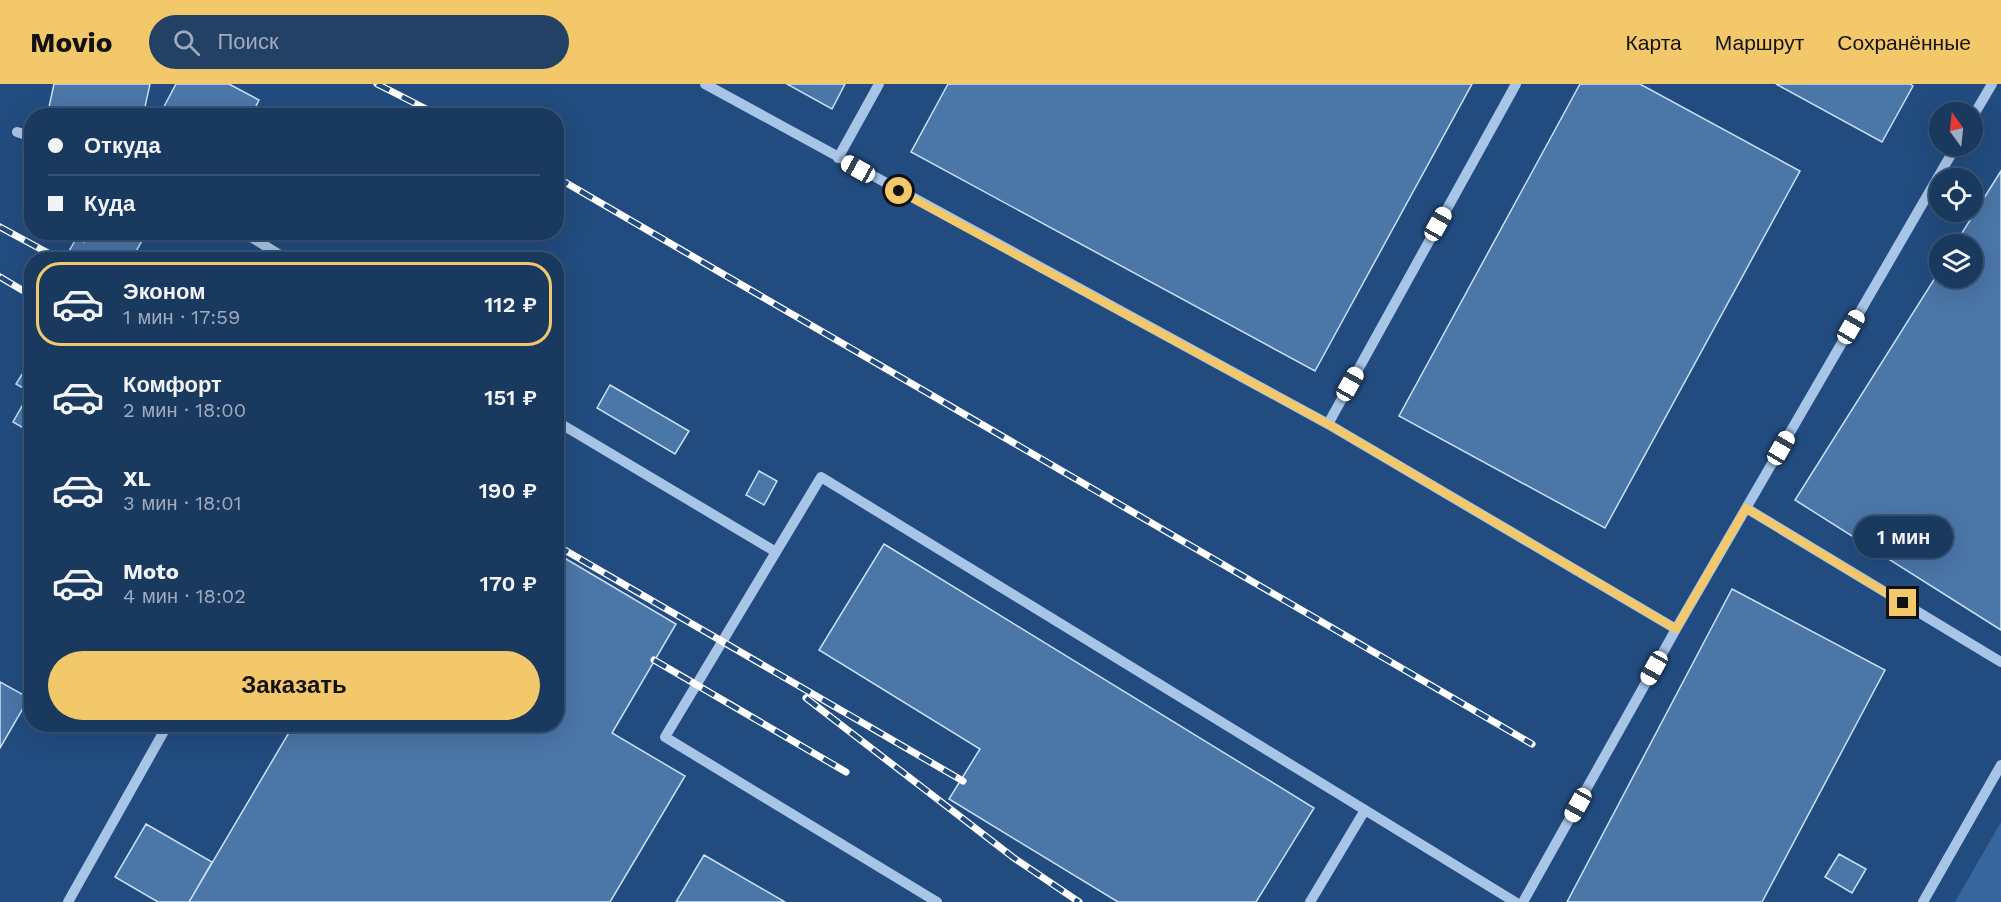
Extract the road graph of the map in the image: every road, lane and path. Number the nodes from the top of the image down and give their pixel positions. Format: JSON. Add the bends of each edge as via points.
{"nodes":[{"id":1,"x":705,"y":84,"type":"edge"},
{"id":2,"x":879,"y":84,"type":"edge"},
{"id":3,"x":1516,"y":84,"type":"edge"},
{"id":4,"x":1992,"y":84,"type":"edge"},
{"id":5,"x":1981,"y":102,"type":"edge"},
{"id":6,"x":17,"y":132,"type":"dead end"},
{"id":7,"x":24,"y":134,"type":"edge"},
{"id":8,"x":1950,"y":156,"type":"edge"},
{"id":9,"x":838,"y":158,"type":"junction"},
{"id":10,"x":256,"y":240,"type":"edge"},
{"id":11,"x":275,"y":252,"type":"edge"},
{"id":12,"x":1328,"y":424,"type":"junction"},
{"id":13,"x":564,"y":426,"type":"edge"},
{"id":14,"x":1746,"y":508,"type":"junction"},
{"id":15,"x":776,"y":552,"type":"junction"},
{"id":16,"x":1676,"y":629,"type":"junction"},
{"id":17,"x":2001,"y":662,"type":"edge"},
{"id":18,"x":164,"y":732,"type":"edge"},
{"id":19,"x":2001,"y":765,"type":"edge"},
{"id":20,"x":1365,"y":810,"type":"junction"},
{"id":21,"x":68,"y":902,"type":"edge"},
{"id":22,"x":937,"y":902,"type":"edge"},
{"id":23,"x":1311,"y":902,"type":"edge"},
{"id":24,"x":1515,"y":902,"type":"edge"},
{"id":25,"x":1523,"y":902,"type":"edge"},
{"id":26,"x":1923,"y":902,"type":"edge"}],
"edges":[{"from":1,"to":9,"type":"lane"},
{"from":2,"to":9,"type":"lane"},
{"from":3,"to":12,"type":"lane"},
{"from":4,"to":5,"type":"lane"},
{"from":6,"to":7,"type":"lane"},
{"from":8,"to":14,"type":"lane"},
{"from":9,"to":12,"type":"lane"},
{"from":10,"to":11,"type":"lane"},
{"from":12,"to":16,"type":"lane"},
{"from":13,"to":15,"type":"lane"},
{"from":14,"to":16,"type":"lane"},
{"from":14,"to":17,"type":"lane"},
{"from":15,"to":20,"type":"lane","via":[[821,477]]},
{"from":15,"to":22,"type":"lane","via":[[665,737]]},
{"from":16,"to":25,"type":"lane"},
{"from":18,"to":21,"type":"lane"},
{"from":19,"to":26,"type":"lane"},
{"from":20,"to":23,"type":"lane"},
{"from":20,"to":24,"type":"lane"}]}
